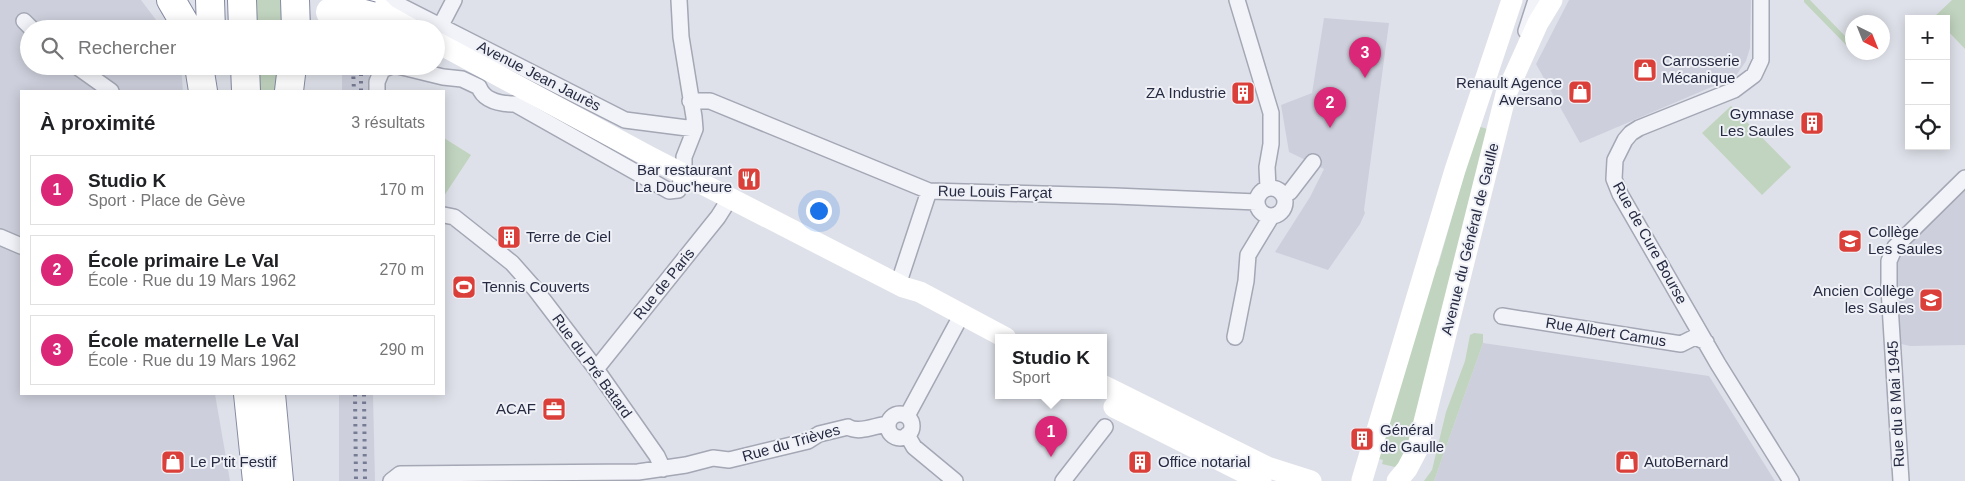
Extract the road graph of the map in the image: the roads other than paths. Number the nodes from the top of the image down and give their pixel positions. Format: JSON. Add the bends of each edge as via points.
{"nodes":[{"id":1,"x":171,"y":0,"type":"edge"},
{"id":2,"x":210,"y":0,"type":"edge"},
{"id":3,"x":242,"y":0,"type":"edge"},
{"id":4,"x":296,"y":0,"type":"edge"},
{"id":5,"x":454,"y":0,"type":"edge"},
{"id":6,"x":679,"y":0,"type":"edge"},
{"id":7,"x":1237,"y":0,"type":"edge"},
{"id":8,"x":1536,"y":0,"type":"edge"},
{"id":9,"x":1552,"y":0,"type":"edge"},
{"id":10,"x":1762,"y":0,"type":"edge"},
{"id":11,"x":1508,"y":2,"type":"edge"},
{"id":12,"x":379,"y":8,"type":"edge"},
{"id":13,"x":183,"y":20,"type":"edge"},
{"id":14,"x":211,"y":20,"type":"edge"},
{"id":15,"x":243,"y":20,"type":"edge"},
{"id":16,"x":296,"y":20,"type":"edge"},
{"id":17,"x":319,"y":20,"type":"edge"},
{"id":18,"x":397,"y":20,"type":"edge"},
{"id":19,"x":407,"y":20,"type":"edge"},
{"id":20,"x":445,"y":20,"type":"edge"},
{"id":21,"x":445,"y":37,"type":"edge"},
{"id":22,"x":445,"y":37,"type":"edge"},
{"id":23,"x":89,"y":75,"type":"edge"},
{"id":24,"x":200,"y":75,"type":"edge"},
{"id":25,"x":216,"y":75,"type":"edge"},
{"id":26,"x":245,"y":75,"type":"edge"},
{"id":27,"x":291,"y":75,"type":"edge"},
{"id":28,"x":380,"y":75,"type":"edge"},
{"id":29,"x":435,"y":75,"type":"edge"},
{"id":30,"x":110,"y":90,"type":"edge"},
{"id":31,"x":203,"y":90,"type":"edge"},
{"id":32,"x":217,"y":90,"type":"edge"},
{"id":33,"x":246,"y":90,"type":"edge"},
{"id":34,"x":289,"y":90,"type":"edge"},
{"id":35,"x":377,"y":90,"type":"edge"},
{"id":36,"x":1506,"y":94,"type":"junction"},
{"id":37,"x":690,"y":101,"type":"junction"},
{"id":38,"x":695,"y":129,"type":"junction"},
{"id":39,"x":1313,"y":162,"type":"dead end"},
{"id":40,"x":684,"y":174,"type":"junction"},
{"id":41,"x":1965,"y":178,"type":"edge"},
{"id":42,"x":1268,"y":188,"type":"junction"},
{"id":43,"x":929,"y":191,"type":"junction"},
{"id":44,"x":1283,"y":194,"type":"junction"},
{"id":45,"x":730,"y":198,"type":"junction"},
{"id":46,"x":1257,"y":202,"type":"junction"},
{"id":47,"x":445,"y":214,"type":"edge"},
{"id":48,"x":1271,"y":217,"type":"junction"},
{"id":49,"x":0,"y":237,"type":"edge"},
{"id":50,"x":20,"y":246,"type":"edge"},
{"id":51,"x":901,"y":286,"type":"junction"},
{"id":52,"x":1502,"y":316,"type":"dead end"},
{"id":53,"x":960,"y":318,"type":"junction"},
{"id":54,"x":997,"y":334,"type":"edge"},
{"id":55,"x":1235,"y":337,"type":"dead end"},
{"id":56,"x":1706,"y":342,"type":"junction"},
{"id":57,"x":995,"y":343,"type":"edge"},
{"id":58,"x":596,"y":369,"type":"junction"},
{"id":59,"x":1107,"y":387,"type":"edge"},
{"id":60,"x":266,"y":396,"type":"edge"},
{"id":61,"x":1099,"y":399,"type":"edge"},
{"id":62,"x":907,"y":416,"type":"junction"},
{"id":63,"x":888,"y":424,"type":"junction"},
{"id":64,"x":1104,"y":427,"type":"dead end"},
{"id":65,"x":907,"y":436,"type":"junction"},
{"id":66,"x":662,"y":475,"type":"edge"},
{"id":67,"x":1063,"y":480,"type":"edge"},
{"id":68,"x":257,"y":481,"type":"edge"},
{"id":69,"x":280,"y":481,"type":"edge"},
{"id":70,"x":391,"y":481,"type":"edge"},
{"id":71,"x":955,"y":481,"type":"edge"},
{"id":72,"x":1261,"y":481,"type":"edge"},
{"id":73,"x":1311,"y":481,"type":"edge"},
{"id":74,"x":1362,"y":481,"type":"edge"},
{"id":75,"x":1397,"y":481,"type":"edge"},
{"id":76,"x":1791,"y":481,"type":"edge"},
{"id":77,"x":1901,"y":481,"type":"edge"}],
"edges":[{"from":1,"to":13,"type":"highway"},
{"from":2,"to":14,"type":"highway"},
{"from":3,"to":15,"type":"highway"},
{"from":4,"to":16,"type":"highway"},
{"from":5,"to":20,"type":"street"},
{"from":6,"to":37,"type":"street"},
{"from":7,"to":42,"type":"street","via":[[1271,113]]},
{"from":8,"to":36,"type":"street"},
{"from":9,"to":36,"type":"main road","name":"Avenue du Général de Gaulle"},
{"from":10,"to":56,"type":"street","name":"Rue de Cure Bourse","via":[[1761,60],[1754,75],[1734,90],[1631,133],[1613,170],[1620,194]]},
{"from":11,"to":74,"type":"main road","name":"Avenue du Général de Gaulle"},
{"from":12,"to":17,"type":"highway","bridge":true,"via":[[330,12]]},
{"from":12,"to":18,"type":"main road"},
{"from":12,"to":19,"type":"street","name":"Avenue Jean Jaurès"},
{"from":21,"to":38,"type":"street","name":"Avenue Jean Jaurès","via":[[625,120]]},
{"from":22,"to":40,"type":"main road","name":"Avenue Jean Jaurès"},
{"from":23,"to":30,"type":"street"},
{"from":24,"to":31,"type":"highway"},
{"from":25,"to":32,"type":"highway"},
{"from":26,"to":33,"type":"highway"},
{"from":27,"to":34,"type":"highway"},
{"from":28,"to":35,"type":"street"},
{"from":29,"to":40,"type":"street","via":[[462,79],[500,104],[515,104],[669,191],[678,190]]},
{"from":36,"to":75,"type":"main road","name":"Avenue du Général de Gaulle","via":[[1417,450]]},
{"from":37,"to":38,"type":"street"},
{"from":37,"to":43,"type":"street","name":"Rue Louis Farçat","via":[[710,101]]},
{"from":38,"to":40,"type":"street","via":[[684,157]]},
{"from":39,"to":44,"type":"street","via":[[1290,192]]},
{"from":40,"to":45,"type":"main road","name":"Avenue Jean Jaurès"},
{"from":41,"to":77,"type":"street","name":"Rue du 8 Mai 1945","via":[[1895,246],[1889,260]]},
{"from":42,"to":44,"type":"street"},
{"from":42,"to":46,"type":"street","via":[[1260,193]]},
{"from":43,"to":46,"type":"street","name":"Rue Louis Farçat"},
{"from":43,"to":51,"type":"street"},
{"from":44,"to":48,"type":"street","via":[[1285,207],[1280,214]]},
{"from":45,"to":51,"type":"main road","name":"Avenue Jean Jaurès"},
{"from":45,"to":58,"type":"street","name":"Rue de Paris"},
{"from":46,"to":48,"type":"street","via":[[1262,214]]},
{"from":47,"to":58,"type":"street","name":"Rue du Pré Batard","via":[[454,217],[512,263]]},
{"from":48,"to":55,"type":"street","via":[[1248,255]]},
{"from":49,"to":50,"type":"street"},
{"from":51,"to":53,"type":"main road","name":"Avenue Jean Jaurès","via":[[920,292]]},
{"from":52,"to":56,"type":"street","name":"Rue Albert Camus","via":[[1681,344],[1695,337]]},
{"from":53,"to":54,"type":"main road","name":"Avenue Jean Jaurès"},
{"from":53,"to":57,"type":"main road","name":"Avenue Jean Jaurès"},
{"from":53,"to":62,"type":"street"},
{"from":56,"to":76,"type":"street","name":"Rue de Cure Bourse"},
{"from":58,"to":66,"type":"street","name":"Rue du Pré Batard","via":[[657,456]]},
{"from":59,"to":73,"type":"main road","via":[[1268,467]]},
{"from":60,"to":68,"type":"highway"},
{"from":60,"to":69,"type":"highway"},
{"from":61,"to":72,"type":"main road"},
{"from":62,"to":63,"type":"street","name":"Rue du Trièves","via":[[895,414]]},
{"from":62,"to":65,"type":"street","via":[[912,426]]},
{"from":63,"to":65,"type":"street","via":[[888,431],[893,436]]},
{"from":63,"to":66,"type":"street","name":"Rue du Trièves","via":[[852,430],[848,427],[819,434],[808,441],[730,460],[713,458]]},
{"from":64,"to":67,"type":"street"},
{"from":65,"to":71,"type":"street","via":[[914,447]]},
{"from":66,"to":70,"type":"street","name":"Rue du Trièves","via":[[638,472],[400,474]]}]}
